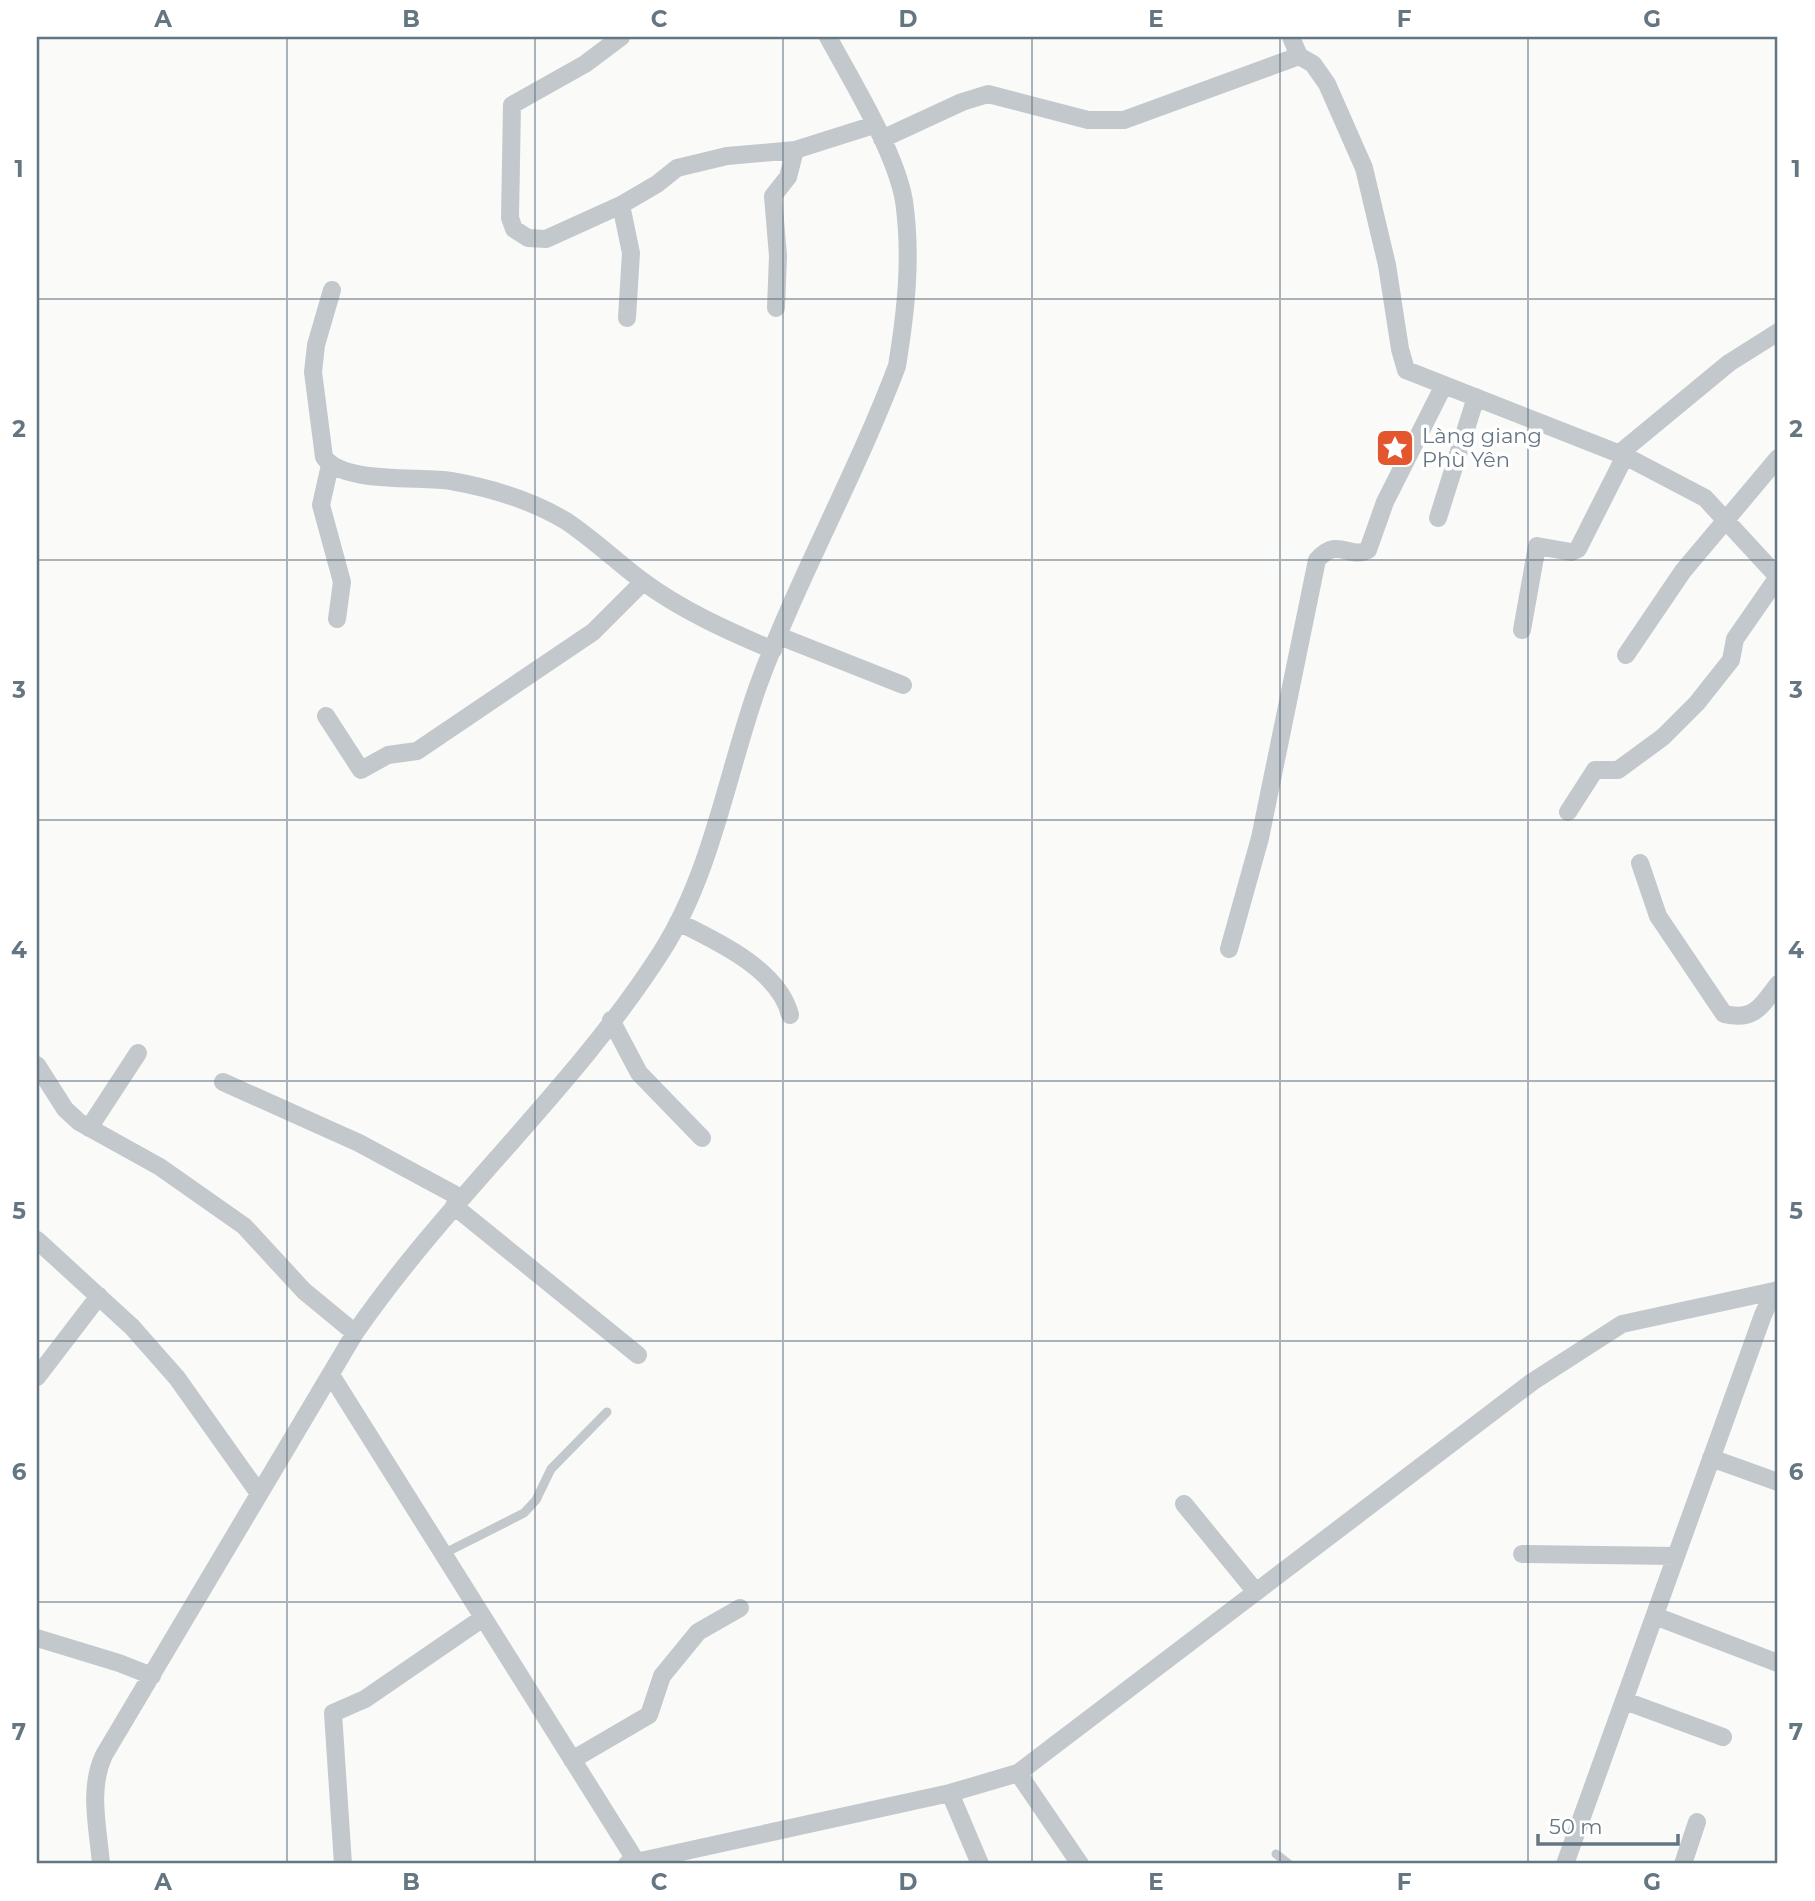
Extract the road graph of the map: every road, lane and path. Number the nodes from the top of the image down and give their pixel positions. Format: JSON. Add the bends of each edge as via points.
{"nodes":[{"id":1,"x":621,"y":37,"type":"edge"},
{"id":2,"x":828,"y":37,"type":"edge"},
{"id":3,"x":1291,"y":37,"type":"edge"},
{"id":4,"x":1299,"y":56,"type":"junction"},
{"id":5,"x":878,"y":132,"type":"junction"},
{"id":6,"x":795,"y":150,"type":"junction"},
{"id":7,"x":621,"y":205,"type":"junction"},
{"id":8,"x":332,"y":290,"type":"dead end"},
{"id":9,"x":776,"y":308,"type":"dead end"},
{"id":10,"x":627,"y":318,"type":"dead end"},
{"id":11,"x":1778,"y":332,"type":"edge"},
{"id":12,"x":1444,"y":385,"type":"junction"},
{"id":13,"x":1475,"y":397,"type":"junction"},
{"id":14,"x":1622,"y":454,"type":"junction"},
{"id":15,"x":1778,"y":458,"type":"edge"},
{"id":16,"x":330,"y":466,"type":"junction"},
{"id":17,"x":1438,"y":518,"type":"dead end"},
{"id":18,"x":1727,"y":522,"type":"junction"},
{"id":19,"x":1778,"y":577,"type":"edge"},
{"id":20,"x":643,"y":582,"type":"junction"},
{"id":21,"x":337,"y":619,"type":"dead end"},
{"id":22,"x":1522,"y":630,"type":"dead end"},
{"id":23,"x":776,"y":643,"type":"junction"},
{"id":24,"x":1626,"y":655,"type":"dead end"},
{"id":25,"x":903,"y":685,"type":"dead end"},
{"id":26,"x":326,"y":716,"type":"dead end"},
{"id":27,"x":1568,"y":812,"type":"dead end"},
{"id":28,"x":1640,"y":863,"type":"dead end"},
{"id":29,"x":678,"y":922,"type":"junction"},
{"id":30,"x":1229,"y":949,"type":"dead end"},
{"id":31,"x":1778,"y":984,"type":"edge"},
{"id":32,"x":790,"y":1015,"type":"dead end"},
{"id":33,"x":611,"y":1020,"type":"junction"},
{"id":34,"x":138,"y":1052,"type":"dead end"},
{"id":35,"x":37,"y":1065,"type":"edge"},
{"id":36,"x":223,"y":1082,"type":"dead end"},
{"id":37,"x":89,"y":1128,"type":"junction"},
{"id":38,"x":702,"y":1138,"type":"dead end"},
{"id":39,"x":458,"y":1202,"type":"junction"},
{"id":40,"x":37,"y":1240,"type":"edge"},
{"id":41,"x":1776,"y":1291,"type":"edge"},
{"id":42,"x":99,"y":1296,"type":"junction"},
{"id":43,"x":355,"y":1333,"type":"junction"},
{"id":44,"x":638,"y":1355,"type":"dead end"},
{"id":45,"x":331,"y":1375,"type":"junction"},
{"id":46,"x":37,"y":1377,"type":"edge"},
{"id":47,"x":607,"y":1412,"type":"dead end"},
{"id":48,"x":1711,"y":1458,"type":"junction"},
{"id":49,"x":1778,"y":1482,"type":"edge"},
{"id":50,"x":258,"y":1492,"type":"junction"},
{"id":51,"x":1184,"y":1504,"type":"dead end"},
{"id":52,"x":443,"y":1554,"type":"junction"},
{"id":53,"x":1522,"y":1554,"type":"dead end"},
{"id":54,"x":1676,"y":1556,"type":"junction"},
{"id":55,"x":1256,"y":1592,"type":"junction"},
{"id":56,"x":740,"y":1608,"type":"dead end"},
{"id":57,"x":1655,"y":1616,"type":"junction"},
{"id":58,"x":483,"y":1618,"type":"junction"},
{"id":59,"x":37,"y":1638,"type":"edge"},
{"id":60,"x":1778,"y":1663,"type":"edge"},
{"id":61,"x":152,"y":1676,"type":"junction"},
{"id":62,"x":1625,"y":1701,"type":"junction"},
{"id":63,"x":1723,"y":1737,"type":"dead end"},
{"id":64,"x":572,"y":1760,"type":"junction"},
{"id":65,"x":1018,"y":1773,"type":"junction"},
{"id":66,"x":950,"y":1793,"type":"junction"},
{"id":67,"x":1697,"y":1822,"type":"dead end"},
{"id":68,"x":1276,"y":1854,"type":"dead end"},
{"id":69,"x":631,"y":1863,"type":"edge"},
{"id":70,"x":101,"y":1864,"type":"edge"},
{"id":71,"x":343,"y":1864,"type":"edge"},
{"id":72,"x":980,"y":1864,"type":"edge"},
{"id":73,"x":1080,"y":1864,"type":"edge"},
{"id":74,"x":1289,"y":1864,"type":"edge"},
{"id":75,"x":1566,"y":1864,"type":"edge"},
{"id":76,"x":1683,"y":1864,"type":"edge"}],
"edges":[{"from":1,"to":7,"type":"street","via":[[585,64],[512,105],[510,218],[514,229],[528,238],[546,239]]},
{"from":2,"to":5,"type":"street"},
{"from":3,"to":4,"type":"street"},
{"from":4,"to":5,"type":"street","via":[[1124,120],[1088,120],[988,94]]},
{"from":4,"to":12,"type":"street","via":[[1313,64],[1327,84],[1364,168],[1406,370]]},
{"from":5,"to":6,"type":"street"},
{"from":5,"to":23,"type":"street","via":[[903,199],[908,253],[897,366]]},
{"from":6,"to":7,"type":"street","via":[[727,156],[677,168]]},
{"from":6,"to":9,"type":"street","via":[[788,177],[773,196]]},
{"from":7,"to":10,"type":"street","via":[[631,253]]},
{"from":8,"to":16,"type":"street","via":[[313,372],[324,457]]},
{"from":11,"to":14,"type":"street","via":[[1729,363]]},
{"from":12,"to":13,"type":"street"},
{"from":12,"to":30,"type":"street","via":[[1385,502],[1368,550],[1326,549],[1317,560],[1260,838]]},
{"from":13,"to":14,"type":"street"},
{"from":13,"to":17,"type":"street"},
{"from":14,"to":18,"type":"street","via":[[1705,498]]},
{"from":14,"to":22,"type":"street","via":[[1578,549],[1536,546]]},
{"from":15,"to":18,"type":"street"},
{"from":16,"to":20,"type":"street","via":[[504,493],[567,522]]},
{"from":16,"to":21,"type":"street","via":[[321,505],[342,582]]},
{"from":18,"to":19,"type":"street"},
{"from":18,"to":24,"type":"street","via":[[1683,571]]},
{"from":19,"to":27,"type":"street","via":[[1735,639],[1731,660],[1697,703],[1663,737],[1618,770],[1595,770]]},
{"from":20,"to":23,"type":"street","via":[[727,631]]},
{"from":20,"to":26,"type":"street","via":[[593,632],[417,751],[388,755],[361,769]]},
{"from":23,"to":25,"type":"street"},
{"from":23,"to":29,"type":"street","via":[[699,873]]},
{"from":28,"to":31,"type":"street","via":[[1658,916],[1724,1014],[1741,1018],[1756,1012]]},
{"from":29,"to":32,"type":"street","via":[[747,962],[776,986]]},
{"from":29,"to":33,"type":"street"},
{"from":33,"to":38,"type":"street","via":[[639,1073]]},
{"from":33,"to":39,"type":"street","via":[[578,1065]]},
{"from":34,"to":37,"type":"street"},
{"from":35,"to":37,"type":"street","via":[[65,1109]]},
{"from":36,"to":39,"type":"street","via":[[359,1143]]},
{"from":37,"to":43,"type":"street","via":[[160,1167],[235,1219],[304,1291]]},
{"from":39,"to":43,"type":"street","via":[[391,1281]]},
{"from":39,"to":44,"type":"street"},
{"from":40,"to":42,"type":"street"},
{"from":41,"to":48,"type":"street"},
{"from":41,"to":55,"type":"street","via":[[1622,1324],[1532,1382]]},
{"from":42,"to":46,"type":"street"},
{"from":42,"to":50,"type":"street","via":[[177,1378]]},
{"from":43,"to":45,"type":"street"},
{"from":45,"to":50,"type":"street"},
{"from":45,"to":52,"type":"street"},
{"from":47,"to":52,"type":"lane","via":[[551,1469],[524,1513]]},
{"from":48,"to":49,"type":"street"},
{"from":48,"to":54,"type":"street"},
{"from":50,"to":61,"type":"street"},
{"from":51,"to":55,"type":"street"},
{"from":52,"to":58,"type":"street"},
{"from":53,"to":54,"type":"street"},
{"from":54,"to":57,"type":"street"},
{"from":55,"to":65,"type":"street"},
{"from":56,"to":64,"type":"street","via":[[698,1632],[662,1676],[649,1714]]},
{"from":57,"to":60,"type":"street"},
{"from":57,"to":62,"type":"street"},
{"from":58,"to":64,"type":"street"},
{"from":58,"to":71,"type":"street","via":[[365,1699],[333,1713]]},
{"from":59,"to":61,"type":"street"},
{"from":61,"to":70,"type":"street","via":[[95,1774]]},
{"from":62,"to":63,"type":"street"},
{"from":62,"to":75,"type":"street"},
{"from":64,"to":69,"type":"street"},
{"from":65,"to":66,"type":"street"},
{"from":65,"to":73,"type":"street"},
{"from":66,"to":69,"type":"street"},
{"from":66,"to":72,"type":"street"},
{"from":67,"to":76,"type":"street"},
{"from":68,"to":74,"type":"lane"}]}
